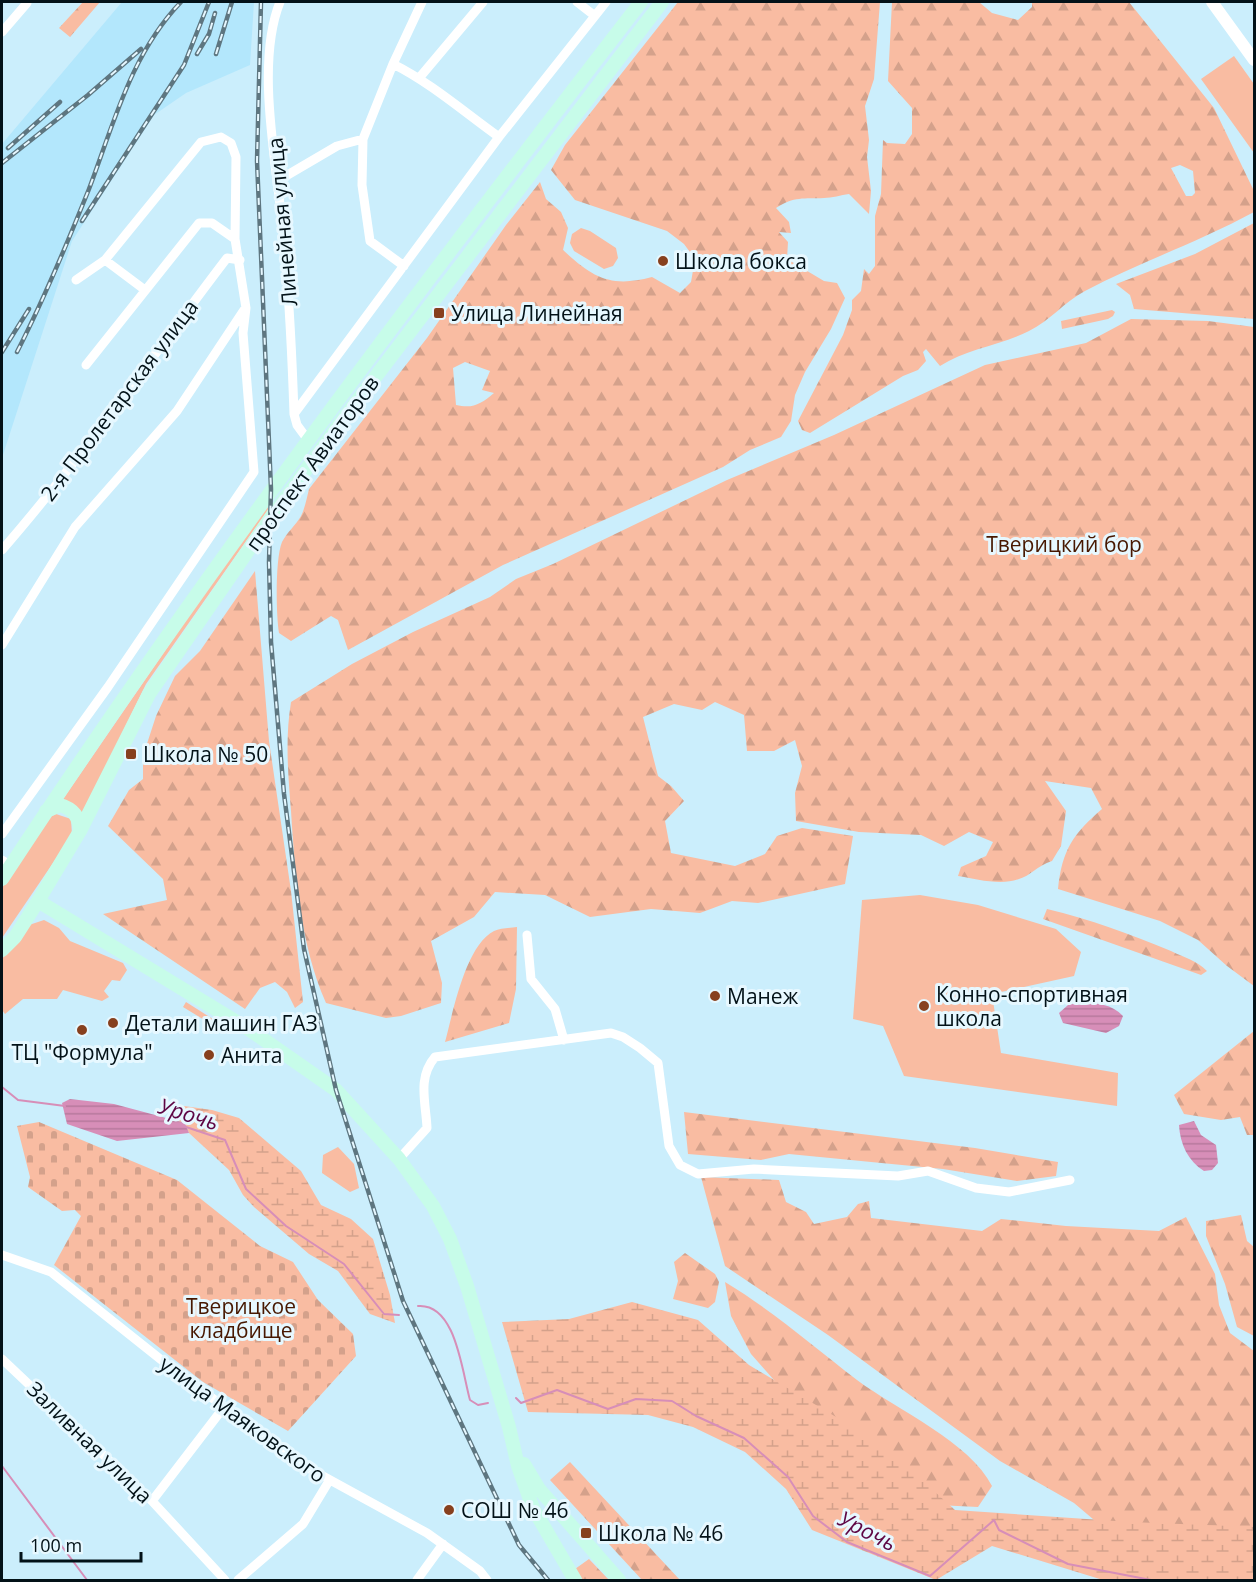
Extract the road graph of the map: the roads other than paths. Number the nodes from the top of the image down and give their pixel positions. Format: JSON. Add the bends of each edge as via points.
{"nodes":[{"id":1,"x":280,"y":2,"type":"edge"},
{"id":2,"x":483,"y":2,"type":"edge"},
{"id":3,"x":577,"y":2,"type":"edge"},
{"id":4,"x":606,"y":2,"type":"edge"},
{"id":5,"x":641,"y":2,"type":"edge"},
{"id":6,"x":662,"y":2,"type":"edge"},
{"id":7,"x":1212,"y":2,"type":"edge"},
{"id":8,"x":27,"y":3,"type":"dead end"},
{"id":9,"x":418,"y":3,"type":"edge"},
{"id":10,"x":595,"y":16,"type":"junction"},
{"id":11,"x":2,"y":32,"type":"edge"},
{"id":12,"x":1254,"y":60,"type":"edge"},
{"id":13,"x":393,"y":63,"type":"junction"},
{"id":14,"x":420,"y":77,"type":"junction"},
{"id":15,"x":499,"y":137,"type":"junction"},
{"id":16,"x":363,"y":139,"type":"junction"},
{"id":17,"x":279,"y":180,"type":"junction"},
{"id":18,"x":235,"y":239,"type":"junction"},
{"id":19,"x":105,"y":260,"type":"junction"},
{"id":20,"x":240,"y":260,"type":"junction"},
{"id":21,"x":404,"y":266,"type":"junction"},
{"id":22,"x":76,"y":280,"type":"dead end"},
{"id":23,"x":145,"y":290,"type":"junction"},
{"id":24,"x":246,"y":308,"type":"junction"},
{"id":25,"x":87,"y":365,"type":"dead end"},
{"id":26,"x":294,"y":414,"type":"junction"},
{"id":27,"x":308,"y":440,"type":"junction"},
{"id":28,"x":2,"y":550,"type":"edge"},
{"id":29,"x":2,"y":645,"type":"edge"},
{"id":30,"x":45,"y":811,"type":"junction"},
{"id":31,"x":80,"y":831,"type":"junction"},
{"id":32,"x":2,"y":834,"type":"edge"},
{"id":33,"x":6,"y":863,"type":"edge"},
{"id":34,"x":2,"y":879,"type":"edge"},
{"id":35,"x":38,"y":902,"type":"junction"},
{"id":36,"x":527,"y":935,"type":"dead end"},
{"id":37,"x":3,"y":948,"type":"edge"},
{"id":38,"x":564,"y":1040,"type":"junction"},
{"id":39,"x":399,"y":1159,"type":"junction"},
{"id":40,"x":1070,"y":1180,"type":"dead end"},
{"id":41,"x":2,"y":1255,"type":"edge"},
{"id":42,"x":2,"y":1359,"type":"edge"},
{"id":43,"x":224,"y":1407,"type":"junction"},
{"id":44,"x":515,"y":1449,"type":"junction"},
{"id":45,"x":328,"y":1481,"type":"junction"},
{"id":46,"x":152,"y":1501,"type":"junction"},
{"id":47,"x":571,"y":1527,"type":"junction"},
{"id":48,"x":551,"y":1543,"type":"junction"},
{"id":49,"x":443,"y":1544,"type":"junction"},
{"id":50,"x":225,"y":1581,"type":"edge"},
{"id":51,"x":238,"y":1581,"type":"edge"},
{"id":52,"x":417,"y":1581,"type":"edge"},
{"id":53,"x":487,"y":1581,"type":"edge"},
{"id":54,"x":575,"y":1581,"type":"edge"},
{"id":55,"x":619,"y":1581,"type":"edge"}],
"edges":[{"from":1,"to":17,"type":"street","name":"Линейная улица","via":[[273,20],[268,91]]},
{"from":2,"to":14,"type":"street"},
{"from":3,"to":10,"type":"street"},
{"from":4,"to":10,"type":"street","name":"проспект Авиаторов"},
{"from":5,"to":27,"type":"main road","name":"проспект Авиаторов"},
{"from":6,"to":31,"type":"main road","name":"проспект Авиаторов","via":[[272,516],[149,694]]},
{"from":7,"to":12,"type":"street"},
{"from":8,"to":11,"type":"street"},
{"from":9,"to":13,"type":"street"},
{"from":10,"to":15,"type":"street","name":"проспект Авиаторов"},
{"from":13,"to":14,"type":"street"},
{"from":13,"to":16,"type":"street"},
{"from":14,"to":15,"type":"street"},
{"from":15,"to":21,"type":"street","name":"проспект Авиаторов"},
{"from":16,"to":17,"type":"street","via":[[337,146]]},
{"from":16,"to":21,"type":"street","via":[[362,185],[370,241]]},
{"from":17,"to":26,"type":"street","name":"Линейная улица","via":[[291,315]]},
{"from":18,"to":19,"type":"street","via":[[234,149],[221,137],[201,142]]},
{"from":18,"to":20,"type":"street"},
{"from":18,"to":23,"type":"street","via":[[212,223],[199,224]]},
{"from":19,"to":22,"type":"street"},
{"from":19,"to":23,"type":"street"},
{"from":20,"to":24,"type":"street"},
{"from":20,"to":28,"type":"street","name":"2-я Пролетарская улица","via":[[227,258],[90,443]]},
{"from":21,"to":26,"type":"street","name":"проспект Авиаторов"},
{"from":23,"to":25,"type":"street"},
{"from":24,"to":29,"type":"street","via":[[177,411],[75,527]]},
{"from":24,"to":32,"type":"street","name":"проспект Авиаторов","via":[[243,333],[254,472],[108,687]]},
{"from":26,"to":27,"type":"street","name":"Линейная улица"},
{"from":27,"to":30,"type":"main road","name":"проспект Авиаторов"},
{"from":30,"to":31,"type":"main road","via":[[67,807],[78,818]]},
{"from":30,"to":33,"type":"main road","name":"проспект Авиаторов"},
{"from":31,"to":35,"type":"main road","name":"проспект Авиаторов"},
{"from":33,"to":34,"type":"main road","name":"проспект Авиаторов"},
{"from":35,"to":37,"type":"main road","name":"проспект Авиаторов"},
{"from":35,"to":39,"type":"main road","via":[[250,1030],[336,1090]]},
{"from":36,"to":38,"type":"street","via":[[531,979],[555,1009]]},
{"from":38,"to":39,"type":"street","via":[[435,1057],[426,1066],[422,1081],[427,1128]]},
{"from":38,"to":40,"type":"street","via":[[611,1033],[640,1048],[658,1064],[669,1146],[680,1165],[698,1174],[754,1169],[898,1176],[928,1171],[976,1188],[1009,1192]]},
{"from":39,"to":44,"type":"main road","via":[[433,1206],[450,1239]]},
{"from":41,"to":43,"type":"street","name":"улица Маяковского","via":[[51,1272]]},
{"from":42,"to":46,"type":"street","name":"Заливная улица"},
{"from":43,"to":45,"type":"street","name":"улица Маяковского"},
{"from":43,"to":46,"type":"street"},
{"from":44,"to":47,"type":"main road","via":[[539,1489]]},
{"from":44,"to":48,"type":"main road","via":[[533,1508]]},
{"from":45,"to":49,"type":"street","name":"улица Маяковского"},
{"from":45,"to":51,"type":"street","via":[[303,1524]]},
{"from":46,"to":50,"type":"street","name":"Заливная улица"},
{"from":47,"to":48,"type":"main road"},
{"from":47,"to":55,"type":"main road"},
{"from":48,"to":54,"type":"main road"},
{"from":49,"to":52,"type":"street"},
{"from":49,"to":53,"type":"street","name":"улица Маяковского","via":[[480,1570]]}]}
